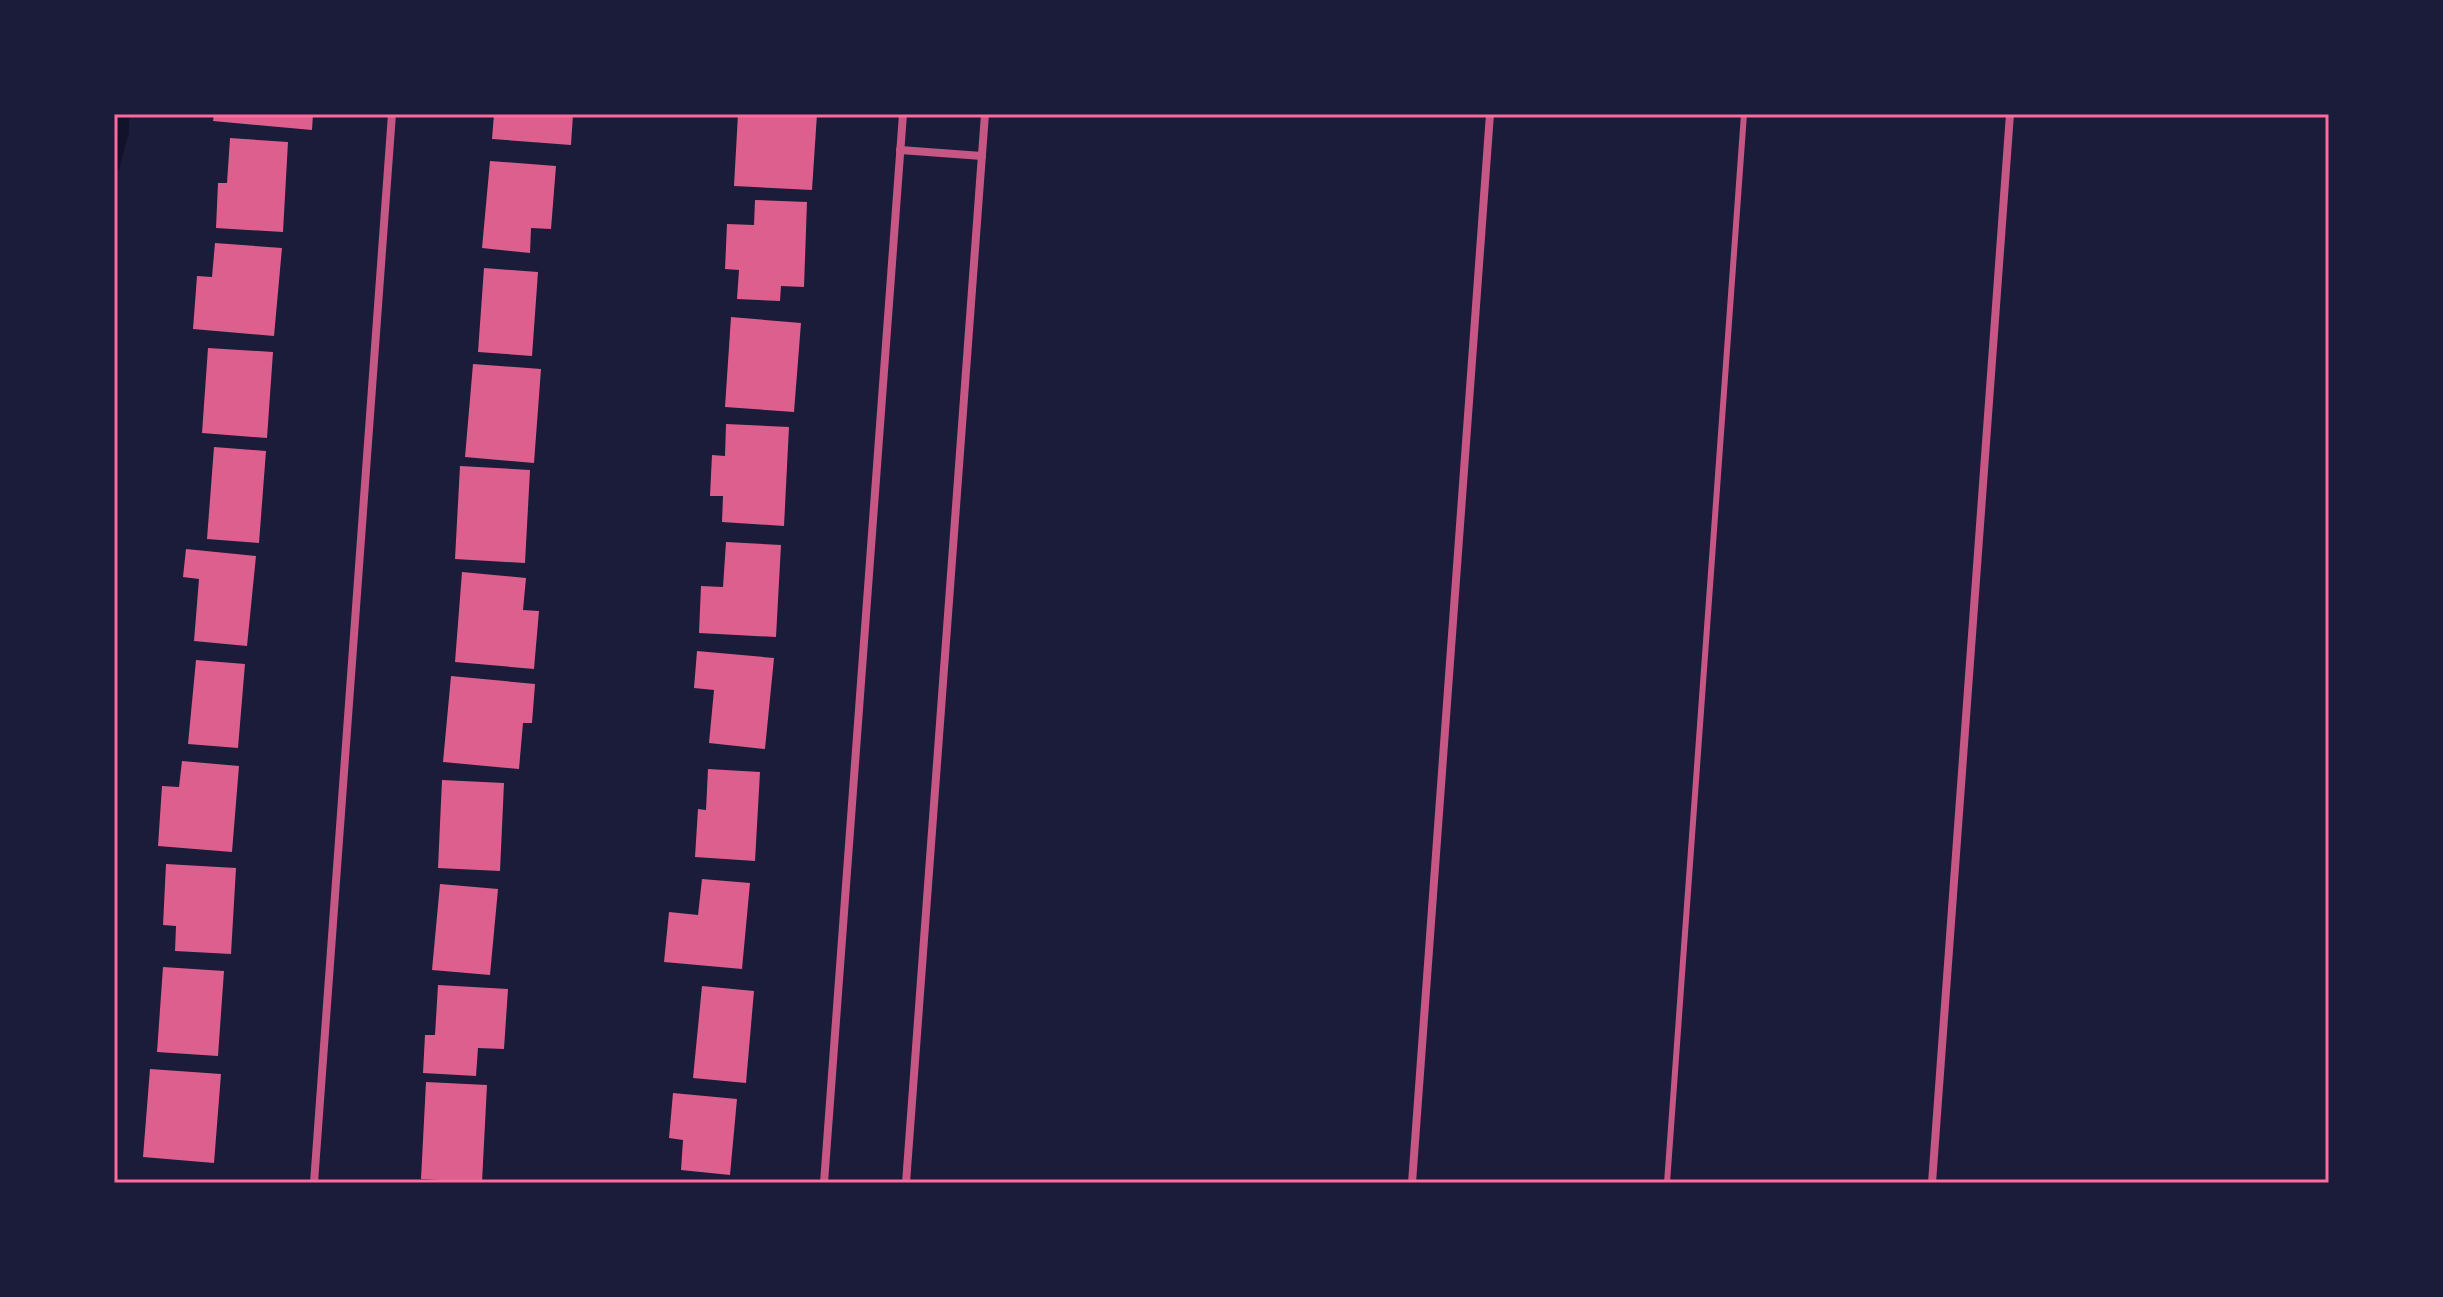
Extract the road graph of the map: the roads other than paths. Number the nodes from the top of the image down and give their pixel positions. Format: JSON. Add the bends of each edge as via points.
{"nodes":[{"id":1,"x":392,"y":114,"type":"edge"},
{"id":2,"x":903,"y":114,"type":"edge"},
{"id":3,"x":985,"y":114,"type":"edge"},
{"id":4,"x":1490,"y":114,"type":"edge"},
{"id":5,"x":1744,"y":114,"type":"edge"},
{"id":6,"x":2010,"y":114,"type":"edge"},
{"id":7,"x":900,"y":150,"type":"junction"},
{"id":8,"x":982,"y":156,"type":"junction"},
{"id":9,"x":314,"y":1183,"type":"edge"},
{"id":10,"x":824,"y":1183,"type":"edge"},
{"id":11,"x":906,"y":1183,"type":"edge"},
{"id":12,"x":1412,"y":1183,"type":"edge"},
{"id":13,"x":1667,"y":1183,"type":"edge"},
{"id":14,"x":1932,"y":1183,"type":"edge"}],
"edges":[{"from":1,"to":9,"type":"street"},
{"from":2,"to":7,"type":"street"},
{"from":3,"to":8,"type":"street"},
{"from":4,"to":12,"type":"street"},
{"from":5,"to":13,"type":"lane"},
{"from":6,"to":14,"type":"street"},
{"from":7,"to":8,"type":"street"},
{"from":7,"to":10,"type":"street"},
{"from":8,"to":11,"type":"street"}]}
